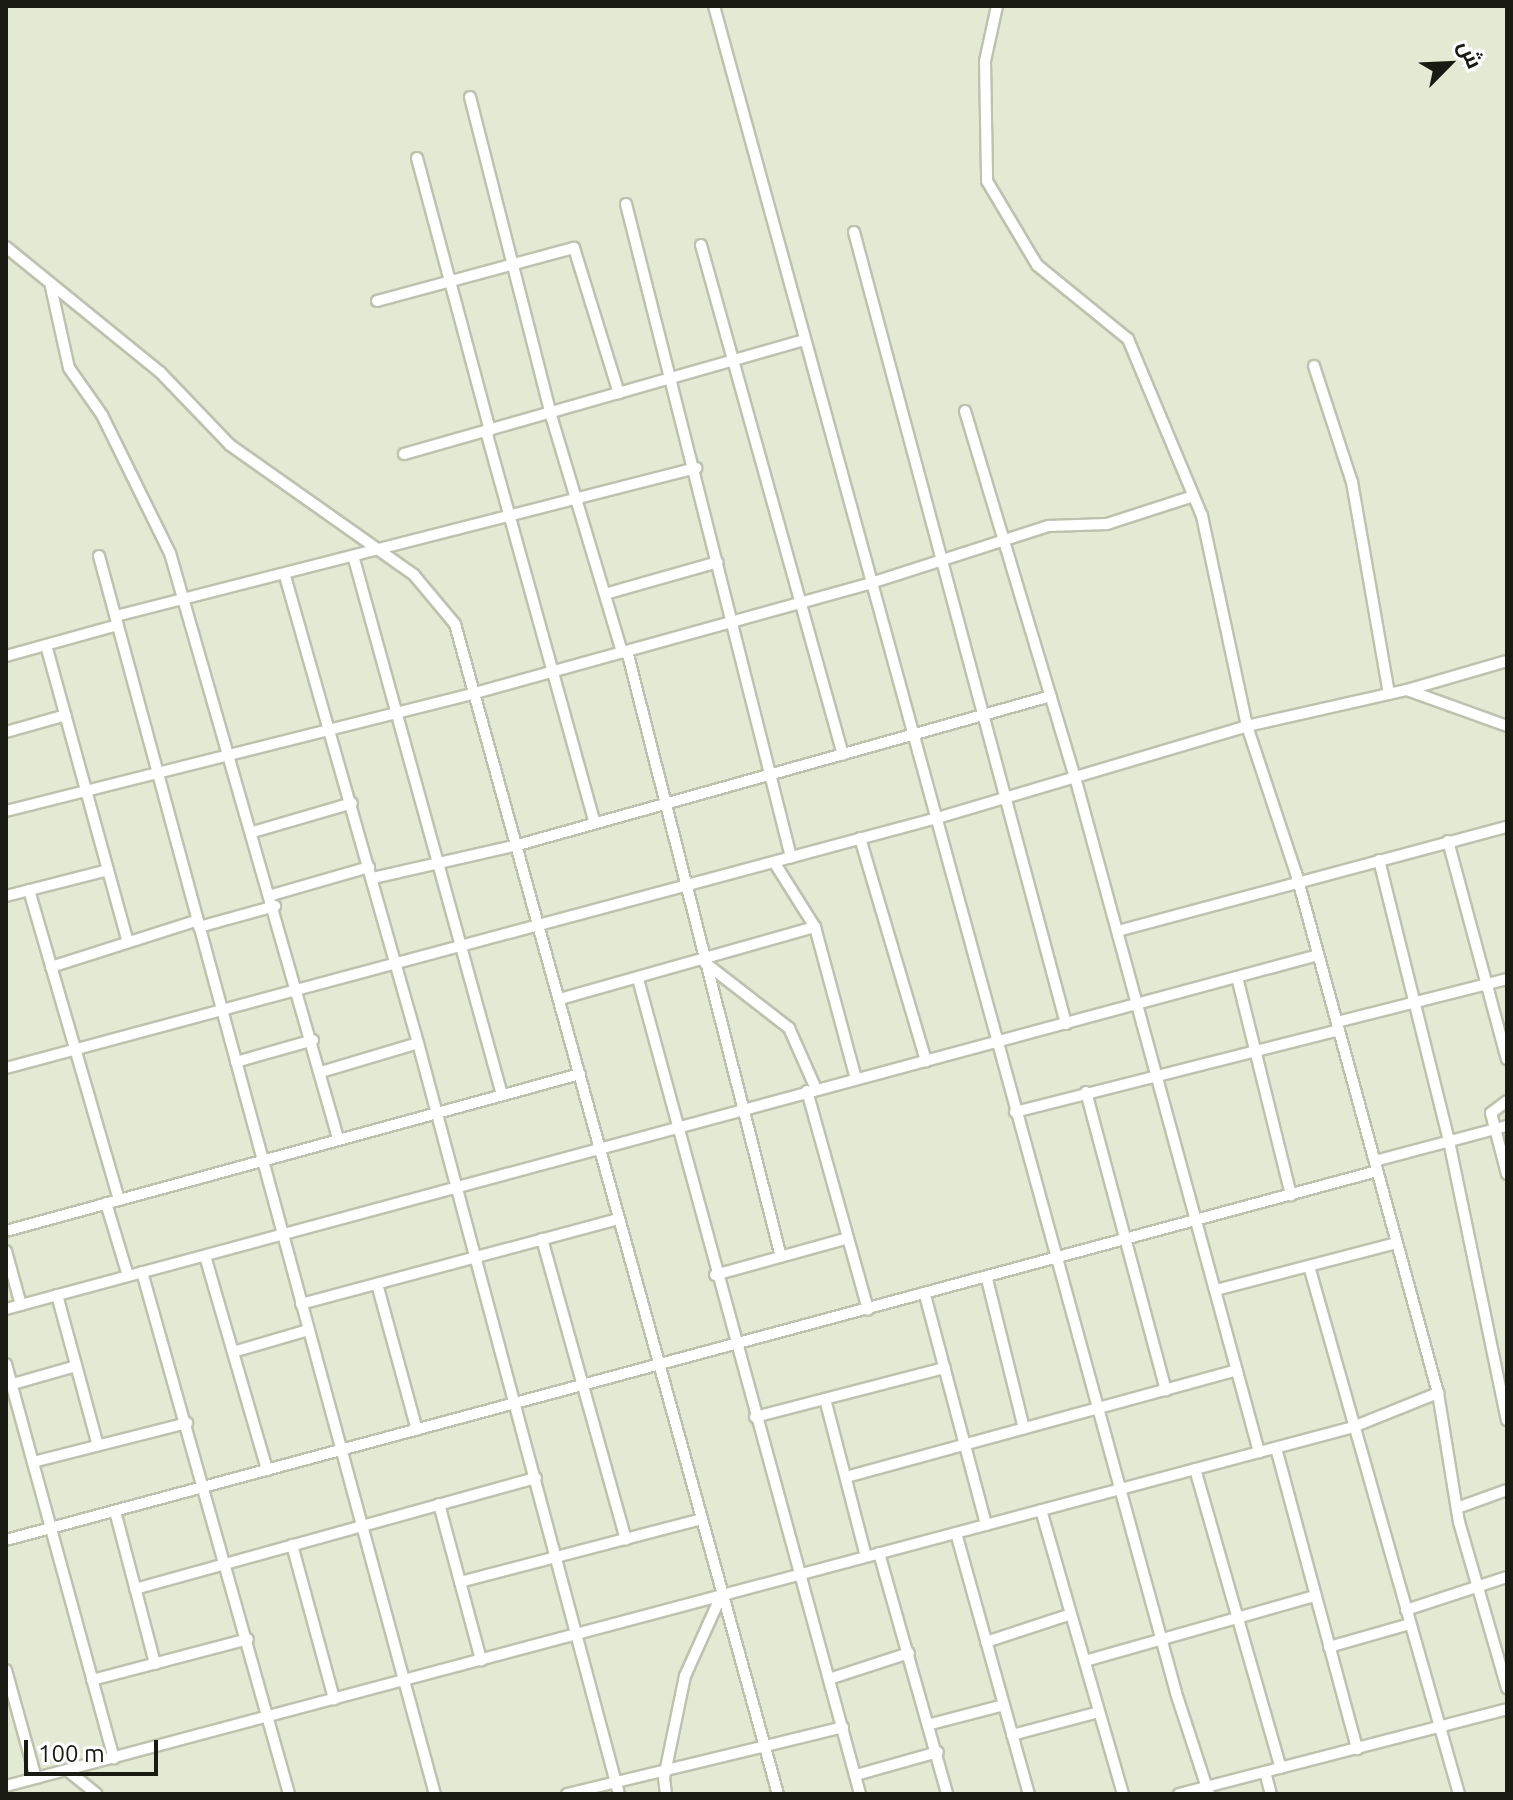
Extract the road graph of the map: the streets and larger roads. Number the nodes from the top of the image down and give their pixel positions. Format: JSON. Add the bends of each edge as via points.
{"nodes":[{"id":1,"x":714,"y":6,"type":"edge"},
{"id":2,"x":997,"y":6,"type":"edge"},
{"id":3,"x":470,"y":97,"type":"dead end"},
{"id":4,"x":417,"y":158,"type":"dead end"},
{"id":5,"x":626,"y":204,"type":"dead end"},
{"id":6,"x":854,"y":232,"type":"dead end"},
{"id":7,"x":701,"y":245,"type":"dead end"},
{"id":8,"x":6,"y":247,"type":"edge"},
{"id":9,"x":511,"y":265,"type":"junction"},
{"id":10,"x":450,"y":281,"type":"junction"},
{"id":11,"x":51,"y":287,"type":"junction"},
{"id":12,"x":377,"y":301,"type":"dead end"},
{"id":13,"x":802,"y":341,"type":"junction"},
{"id":14,"x":732,"y":361,"type":"junction"},
{"id":15,"x":1314,"y":366,"type":"dead end"},
{"id":16,"x":674,"y":378,"type":"junction"},
{"id":17,"x":619,"y":393,"type":"junction"},
{"id":18,"x":965,"y":411,"type":"dead end"},
{"id":19,"x":550,"y":412,"type":"junction"},
{"id":20,"x":488,"y":430,"type":"junction"},
{"id":21,"x":404,"y":454,"type":"dead end"},
{"id":22,"x":696,"y":468,"type":"junction"},
{"id":23,"x":1193,"y":496,"type":"junction"},
{"id":24,"x":577,"y":502,"type":"junction"},
{"id":25,"x":511,"y":520,"type":"junction"},
{"id":26,"x":1003,"y":539,"type":"junction"},
{"id":27,"x":381,"y":553,"type":"junction"},
{"id":28,"x":99,"y":556,"type":"dead end"},
{"id":29,"x":354,"y":559,"type":"junction"},
{"id":30,"x":937,"y":561,"type":"junction"},
{"id":31,"x":718,"y":562,"type":"junction"},
{"id":32,"x":285,"y":576,"type":"junction"},
{"id":33,"x":871,"y":583,"type":"junction"},
{"id":34,"x":605,"y":594,"type":"junction"},
{"id":35,"x":184,"y":600,"type":"junction"},
{"id":36,"x":800,"y":603,"type":"junction"},
{"id":37,"x":117,"y":621,"type":"junction"},
{"id":38,"x":732,"y":622,"type":"junction"},
{"id":39,"x":46,"y":645,"type":"junction"},
{"id":40,"x":625,"y":651,"type":"junction"},
{"id":41,"x":6,"y":656,"type":"edge"},
{"id":42,"x":1507,"y":661,"type":"edge"},
{"id":43,"x":553,"y":671,"type":"junction"},
{"id":44,"x":1407,"y":690,"type":"junction"},
{"id":45,"x":475,"y":693,"type":"junction"},
{"id":46,"x":1389,"y":694,"type":"junction"},
{"id":47,"x":1051,"y":696,"type":"junction"},
{"id":48,"x":396,"y":713,"type":"junction"},
{"id":49,"x":66,"y":715,"type":"junction"},
{"id":50,"x":984,"y":715,"type":"junction"},
{"id":51,"x":1247,"y":726,"type":"junction"},
{"id":52,"x":1507,"y":726,"type":"edge"},
{"id":53,"x":331,"y":729,"type":"junction"},
{"id":54,"x":6,"y":732,"type":"edge"},
{"id":55,"x":914,"y":735,"type":"junction"},
{"id":56,"x":230,"y":754,"type":"junction"},
{"id":57,"x":843,"y":755,"type":"junction"},
{"id":58,"x":159,"y":772,"type":"junction"},
{"id":59,"x":770,"y":775,"type":"junction"},
{"id":60,"x":1075,"y":777,"type":"junction"},
{"id":61,"x":86,"y":790,"type":"junction"},
{"id":62,"x":1009,"y":796,"type":"junction"},
{"id":63,"x":352,"y":803,"type":"junction"},
{"id":64,"x":663,"y":804,"type":"junction"},
{"id":65,"x":6,"y":811,"type":"edge"},
{"id":66,"x":937,"y":818,"type":"junction"},
{"id":67,"x":595,"y":823,"type":"junction"},
{"id":68,"x":1507,"y":827,"type":"edge"},
{"id":69,"x":253,"y":832,"type":"junction"},
{"id":70,"x":860,"y":838,"type":"junction"},
{"id":71,"x":1448,"y":841,"type":"junction"},
{"id":72,"x":518,"y":845,"type":"junction"},
{"id":73,"x":791,"y":857,"type":"junction"},
{"id":74,"x":1379,"y":860,"type":"junction"},
{"id":75,"x":774,"y":862,"type":"junction"},
{"id":76,"x":438,"y":863,"type":"junction"},
{"id":77,"x":369,"y":867,"type":"junction"},
{"id":78,"x":108,"y":870,"type":"junction"},
{"id":79,"x":373,"y":878,"type":"junction"},
{"id":80,"x":1298,"y":881,"type":"junction"},
{"id":81,"x":683,"y":886,"type":"junction"},
{"id":82,"x":29,"y":890,"type":"junction"},
{"id":83,"x":6,"y":896,"type":"edge"},
{"id":84,"x":273,"y":901,"type":"junction"},
{"id":85,"x":199,"y":923,"type":"junction"},
{"id":86,"x":540,"y":925,"type":"junction"},
{"id":87,"x":815,"y":927,"type":"junction"},
{"id":88,"x":1118,"y":931,"type":"junction"},
{"id":89,"x":128,"y":942,"type":"junction"},
{"id":90,"x":462,"y":946,"type":"junction"},
{"id":91,"x":1318,"y":955,"type":"junction"},
{"id":92,"x":703,"y":960,"type":"junction"},
{"id":93,"x":396,"y":963,"type":"junction"},
{"id":94,"x":51,"y":967,"type":"junction"},
{"id":95,"x":1237,"y":977,"type":"junction"},
{"id":96,"x":638,"y":979,"type":"junction"},
{"id":97,"x":1507,"y":979,"type":"edge"},
{"id":98,"x":1487,"y":984,"type":"junction"},
{"id":99,"x":300,"y":989,"type":"junction"},
{"id":100,"x":560,"y":999,"type":"junction"},
{"id":101,"x":1415,"y":1003,"type":"junction"},
{"id":102,"x":1139,"y":1004,"type":"junction"},
{"id":103,"x":222,"y":1010,"type":"junction"},
{"id":104,"x":1066,"y":1024,"type":"junction"},
{"id":105,"x":1338,"y":1026,"type":"junction"},
{"id":106,"x":313,"y":1040,"type":"junction"},
{"id":107,"x":418,"y":1043,"type":"junction"},
{"id":108,"x":997,"y":1043,"type":"junction"},
{"id":109,"x":74,"y":1050,"type":"junction"},
{"id":110,"x":1255,"y":1050,"type":"junction"},
{"id":111,"x":1507,"y":1059,"type":"edge"},
{"id":112,"x":926,"y":1061,"type":"junction"},
{"id":113,"x":236,"y":1062,"type":"junction"},
{"id":114,"x":7,"y":1064,"type":"edge"},
{"id":115,"x":321,"y":1072,"type":"junction"},
{"id":116,"x":1157,"y":1073,"type":"junction"},
{"id":117,"x":580,"y":1074,"type":"junction"},
{"id":118,"x":856,"y":1079,"type":"junction"},
{"id":119,"x":811,"y":1090,"type":"junction"},
{"id":120,"x":1086,"y":1092,"type":"junction"},
{"id":121,"x":502,"y":1095,"type":"junction"},
{"id":122,"x":1507,"y":1101,"type":"edge"},
{"id":123,"x":740,"y":1108,"type":"junction"},
{"id":124,"x":437,"y":1112,"type":"junction"},
{"id":125,"x":1015,"y":1112,"type":"junction"},
{"id":126,"x":676,"y":1124,"type":"junction"},
{"id":127,"x":1507,"y":1126,"type":"edge"},
{"id":128,"x":1495,"y":1129,"type":"junction"},
{"id":129,"x":338,"y":1138,"type":"junction"},
{"id":130,"x":1449,"y":1141,"type":"junction"},
{"id":131,"x":601,"y":1150,"type":"junction"},
{"id":132,"x":262,"y":1159,"type":"junction"},
{"id":133,"x":1376,"y":1166,"type":"junction"},
{"id":134,"x":1507,"y":1174,"type":"edge"},
{"id":135,"x":458,"y":1188,"type":"junction"},
{"id":136,"x":1291,"y":1195,"type":"junction"},
{"id":137,"x":119,"y":1199,"type":"junction"},
{"id":138,"x":106,"y":1203,"type":"junction"},
{"id":139,"x":619,"y":1219,"type":"junction"},
{"id":140,"x":1197,"y":1221,"type":"junction"},
{"id":141,"x":6,"y":1231,"type":"edge"},
{"id":142,"x":283,"y":1235,"type":"junction"},
{"id":143,"x":848,"y":1238,"type":"junction"},
{"id":144,"x":542,"y":1239,"type":"junction"},
{"id":145,"x":1126,"y":1241,"type":"junction"},
{"id":146,"x":1397,"y":1243,"type":"junction"},
{"id":147,"x":6,"y":1251,"type":"edge"},
{"id":148,"x":205,"y":1256,"type":"junction"},
{"id":149,"x":476,"y":1257,"type":"junction"},
{"id":150,"x":781,"y":1257,"type":"junction"},
{"id":151,"x":1057,"y":1261,"type":"junction"},
{"id":152,"x":1309,"y":1266,"type":"junction"},
{"id":153,"x":142,"y":1272,"type":"junction"},
{"id":154,"x":715,"y":1275,"type":"junction"},
{"id":155,"x":128,"y":1276,"type":"junction"},
{"id":156,"x":987,"y":1279,"type":"junction"},
{"id":157,"x":377,"y":1284,"type":"junction"},
{"id":158,"x":1216,"y":1290,"type":"junction"},
{"id":159,"x":57,"y":1295,"type":"junction"},
{"id":160,"x":925,"y":1295,"type":"junction"},
{"id":161,"x":301,"y":1304,"type":"junction"},
{"id":162,"x":21,"y":1305,"type":"junction"},
{"id":163,"x":6,"y":1309,"type":"edge"},
{"id":164,"x":868,"y":1310,"type":"junction"},
{"id":165,"x":308,"y":1330,"type":"junction"},
{"id":166,"x":735,"y":1346,"type":"junction"},
{"id":167,"x":233,"y":1352,"type":"junction"},
{"id":168,"x":6,"y":1364,"type":"edge"},
{"id":169,"x":76,"y":1366,"type":"junction"},
{"id":170,"x":659,"y":1366,"type":"junction"},
{"id":171,"x":945,"y":1368,"type":"junction"},
{"id":172,"x":1237,"y":1370,"type":"junction"},
{"id":173,"x":9,"y":1385,"type":"edge"},
{"id":174,"x":583,"y":1386,"type":"junction"},
{"id":175,"x":1166,"y":1390,"type":"junction"},
{"id":176,"x":1438,"y":1393,"type":"junction"},
{"id":177,"x":825,"y":1399,"type":"junction"},
{"id":178,"x":516,"y":1404,"type":"junction"},
{"id":179,"x":1100,"y":1408,"type":"junction"},
{"id":180,"x":755,"y":1417,"type":"junction"},
{"id":181,"x":1507,"y":1420,"type":"edge"},
{"id":182,"x":187,"y":1423,"type":"junction"},
{"id":183,"x":1353,"y":1427,"type":"junction"},
{"id":184,"x":1024,"y":1429,"type":"junction"},
{"id":185,"x":417,"y":1430,"type":"junction"},
{"id":186,"x":965,"y":1445,"type":"junction"},
{"id":187,"x":98,"y":1446,"type":"junction"},
{"id":188,"x":1276,"y":1448,"type":"junction"},
{"id":189,"x":341,"y":1450,"type":"junction"},
{"id":190,"x":1259,"y":1452,"type":"junction"},
{"id":191,"x":33,"y":1462,"type":"junction"},
{"id":192,"x":1195,"y":1469,"type":"junction"},
{"id":193,"x":267,"y":1470,"type":"junction"},
{"id":194,"x":846,"y":1477,"type":"junction"},
{"id":195,"x":536,"y":1478,"type":"junction"},
{"id":196,"x":207,"y":1486,"type":"junction"},
{"id":197,"x":1123,"y":1488,"type":"junction"},
{"id":198,"x":1507,"y":1490,"type":"edge"},
{"id":199,"x":439,"y":1504,"type":"junction"},
{"id":200,"x":1457,"y":1508,"type":"junction"},
{"id":201,"x":1041,"y":1510,"type":"junction"},
{"id":202,"x":115,"y":1511,"type":"junction"},
{"id":203,"x":701,"y":1519,"type":"junction"},
{"id":204,"x":361,"y":1525,"type":"junction"},
{"id":205,"x":986,"y":1525,"type":"junction"},
{"id":206,"x":51,"y":1528,"type":"junction"},
{"id":207,"x":956,"y":1533,"type":"junction"},
{"id":208,"x":626,"y":1539,"type":"junction"},
{"id":209,"x":6,"y":1540,"type":"edge"},
{"id":210,"x":292,"y":1545,"type":"junction"},
{"id":211,"x":879,"y":1553,"type":"junction"},
{"id":212,"x":557,"y":1556,"type":"junction"},
{"id":213,"x":866,"y":1556,"type":"junction"},
{"id":214,"x":227,"y":1563,"type":"junction"},
{"id":215,"x":800,"y":1573,"type":"junction"},
{"id":216,"x":1507,"y":1577,"type":"edge"},
{"id":217,"x":460,"y":1582,"type":"junction"},
{"id":218,"x":1478,"y":1586,"type":"junction"},
{"id":219,"x":135,"y":1589,"type":"junction"},
{"id":220,"x":721,"y":1596,"type":"junction"},
{"id":221,"x":1315,"y":1596,"type":"junction"},
{"id":222,"x":1406,"y":1610,"type":"junction"},
{"id":223,"x":1071,"y":1614,"type":"junction"},
{"id":224,"x":1238,"y":1618,"type":"junction"},
{"id":225,"x":1410,"y":1624,"type":"junction"},
{"id":226,"x":578,"y":1634,"type":"junction"},
{"id":227,"x":248,"y":1639,"type":"junction"},
{"id":228,"x":1162,"y":1639,"type":"junction"},
{"id":229,"x":986,"y":1642,"type":"junction"},
{"id":230,"x":1329,"y":1647,"type":"junction"},
{"id":231,"x":909,"y":1653,"type":"junction"},
{"id":232,"x":481,"y":1660,"type":"junction"},
{"id":233,"x":1085,"y":1661,"type":"junction"},
{"id":234,"x":155,"y":1664,"type":"junction"},
{"id":235,"x":6,"y":1670,"type":"edge"},
{"id":236,"x":829,"y":1679,"type":"junction"},
{"id":237,"x":92,"y":1680,"type":"junction"},
{"id":238,"x":403,"y":1681,"type":"junction"},
{"id":239,"x":1507,"y":1688,"type":"edge"},
{"id":240,"x":334,"y":1699,"type":"junction"},
{"id":241,"x":1004,"y":1705,"type":"junction"},
{"id":242,"x":1507,"y":1709,"type":"edge"},
{"id":243,"x":1099,"y":1712,"type":"junction"},
{"id":244,"x":268,"y":1716,"type":"junction"},
{"id":245,"x":931,"y":1724,"type":"junction"},
{"id":246,"x":843,"y":1727,"type":"junction"},
{"id":247,"x":1440,"y":1727,"type":"junction"},
{"id":248,"x":1012,"y":1735,"type":"junction"},
{"id":249,"x":764,"y":1746,"type":"junction"},
{"id":250,"x":1357,"y":1749,"type":"junction"},
{"id":251,"x":938,"y":1752,"type":"junction"},
{"id":252,"x":114,"y":1758,"type":"junction"},
{"id":253,"x":1281,"y":1768,"type":"junction"},
{"id":254,"x":666,"y":1769,"type":"junction"},
{"id":255,"x":67,"y":1770,"type":"junction"},
{"id":256,"x":1265,"y":1772,"type":"junction"},
{"id":257,"x":856,"y":1775,"type":"junction"},
{"id":258,"x":36,"y":1778,"type":"junction"},
{"id":259,"x":615,"y":1780,"type":"junction"},
{"id":260,"x":6,"y":1786,"type":"edge"},
{"id":261,"x":1208,"y":1790,"type":"edge"},
{"id":262,"x":97,"y":1794,"type":"edge"},
{"id":263,"x":289,"y":1794,"type":"edge"},
{"id":264,"x":435,"y":1794,"type":"edge"},
{"id":265,"x":567,"y":1794,"type":"edge"},
{"id":266,"x":619,"y":1794,"type":"edge"},
{"id":267,"x":666,"y":1794,"type":"edge"},
{"id":268,"x":778,"y":1794,"type":"edge"},
{"id":269,"x":860,"y":1794,"type":"edge"},
{"id":270,"x":947,"y":1794,"type":"edge"},
{"id":271,"x":1029,"y":1794,"type":"edge"},
{"id":272,"x":1123,"y":1794,"type":"edge"},
{"id":273,"x":1179,"y":1794,"type":"edge"},
{"id":274,"x":1271,"y":1794,"type":"edge"},
{"id":275,"x":1459,"y":1794,"type":"edge"}],
"edges":[{"from":1,"to":13,"type":"street"},
{"from":2,"to":23,"type":"street","via":[[985,61],[987,181],[1037,265],[1128,339]]},
{"from":3,"to":9,"type":"street"},
{"from":4,"to":10,"type":"street"},
{"from":5,"to":16,"type":"street"},
{"from":6,"to":30,"type":"street"},
{"from":7,"to":14,"type":"street"},
{"from":8,"to":11,"type":"street"},
{"from":9,"to":10,"type":"street"},
{"from":9,"to":17,"type":"street","via":[[574,248]]},
{"from":9,"to":19,"type":"street"},
{"from":10,"to":12,"type":"street"},
{"from":10,"to":20,"type":"street"},
{"from":11,"to":27,"type":"street","via":[[160,372],[230,445]]},
{"from":11,"to":35,"type":"street","via":[[69,368],[102,415],[170,553]]},
{"from":13,"to":14,"type":"street"},
{"from":13,"to":33,"type":"street"},
{"from":14,"to":16,"type":"street"},
{"from":14,"to":36,"type":"street"},
{"from":15,"to":46,"type":"street","via":[[1352,482]]},
{"from":16,"to":17,"type":"street"},
{"from":16,"to":22,"type":"street"},
{"from":17,"to":19,"type":"street"},
{"from":18,"to":26,"type":"street"},
{"from":19,"to":20,"type":"street"},
{"from":19,"to":24,"type":"street"},
{"from":20,"to":21,"type":"street"},
{"from":20,"to":25,"type":"street"},
{"from":22,"to":24,"type":"street"},
{"from":22,"to":31,"type":"street"},
{"from":23,"to":26,"type":"street","via":[[1107,524],[1049,526]]},
{"from":23,"to":51,"type":"street"},
{"from":24,"to":25,"type":"street"},
{"from":24,"to":34,"type":"street"},
{"from":25,"to":27,"type":"street"},
{"from":25,"to":43,"type":"street"},
{"from":26,"to":30,"type":"street"},
{"from":26,"to":47,"type":"street"},
{"from":27,"to":29,"type":"street"},
{"from":27,"to":45,"type":"street","via":[[414,575],[455,624]]},
{"from":28,"to":37,"type":"street"},
{"from":29,"to":32,"type":"street"},
{"from":29,"to":48,"type":"street"},
{"from":30,"to":33,"type":"street"},
{"from":30,"to":50,"type":"street"},
{"from":31,"to":34,"type":"street"},
{"from":31,"to":38,"type":"street"},
{"from":32,"to":35,"type":"street"},
{"from":32,"to":53,"type":"street"},
{"from":33,"to":36,"type":"street"},
{"from":33,"to":55,"type":"street"},
{"from":34,"to":40,"type":"street"},
{"from":35,"to":37,"type":"street"},
{"from":35,"to":56,"type":"street"},
{"from":36,"to":38,"type":"street"},
{"from":36,"to":57,"type":"street"},
{"from":37,"to":39,"type":"street"},
{"from":37,"to":58,"type":"street"},
{"from":38,"to":40,"type":"street"},
{"from":38,"to":59,"type":"street"},
{"from":39,"to":41,"type":"street"},
{"from":39,"to":49,"type":"street"},
{"from":40,"to":43,"type":"street"},
{"from":40,"to":64,"type":"street"},
{"from":42,"to":44,"type":"street"},
{"from":43,"to":45,"type":"street"},
{"from":43,"to":67,"type":"street"},
{"from":44,"to":46,"type":"street"},
{"from":44,"to":52,"type":"street"},
{"from":45,"to":48,"type":"street"},
{"from":45,"to":72,"type":"street"},
{"from":46,"to":51,"type":"street"},
{"from":47,"to":50,"type":"street"},
{"from":47,"to":60,"type":"street"},
{"from":48,"to":53,"type":"street"},
{"from":48,"to":76,"type":"street"},
{"from":49,"to":54,"type":"street"},
{"from":49,"to":61,"type":"street"},
{"from":50,"to":55,"type":"street"},
{"from":50,"to":62,"type":"street"},
{"from":51,"to":60,"type":"street"},
{"from":51,"to":80,"type":"street"},
{"from":53,"to":56,"type":"street"},
{"from":53,"to":63,"type":"street"},
{"from":55,"to":57,"type":"street"},
{"from":55,"to":66,"type":"street"},
{"from":56,"to":58,"type":"street"},
{"from":56,"to":69,"type":"street"},
{"from":57,"to":59,"type":"street"},
{"from":58,"to":61,"type":"street"},
{"from":58,"to":85,"type":"street"},
{"from":59,"to":64,"type":"street"},
{"from":59,"to":73,"type":"street"},
{"from":60,"to":62,"type":"street"},
{"from":60,"to":88,"type":"street"},
{"from":61,"to":65,"type":"street"},
{"from":61,"to":78,"type":"street"},
{"from":62,"to":66,"type":"street"},
{"from":62,"to":104,"type":"street"},
{"from":63,"to":69,"type":"street"},
{"from":63,"to":77,"type":"street"},
{"from":64,"to":67,"type":"street"},
{"from":64,"to":81,"type":"street"},
{"from":66,"to":70,"type":"street"},
{"from":66,"to":108,"type":"street"},
{"from":67,"to":72,"type":"street"},
{"from":68,"to":71,"type":"street"},
{"from":69,"to":84,"type":"street"},
{"from":70,"to":73,"type":"street"},
{"from":70,"to":112,"type":"street"},
{"from":71,"to":74,"type":"street"},
{"from":71,"to":98,"type":"street"},
{"from":72,"to":76,"type":"street"},
{"from":72,"to":86,"type":"street"},
{"from":73,"to":75,"type":"street"},
{"from":74,"to":80,"type":"street"},
{"from":74,"to":101,"type":"street"},
{"from":75,"to":81,"type":"street"},
{"from":75,"to":87,"type":"street"},
{"from":76,"to":79,"type":"street"},
{"from":76,"to":90,"type":"street"},
{"from":77,"to":79,"type":"street"},
{"from":77,"to":84,"type":"street"},
{"from":78,"to":82,"type":"street"},
{"from":78,"to":89,"type":"street"},
{"from":79,"to":93,"type":"street"},
{"from":80,"to":88,"type":"street"},
{"from":80,"to":91,"type":"street"},
{"from":81,"to":86,"type":"street"},
{"from":81,"to":92,"type":"street"},
{"from":82,"to":83,"type":"street"},
{"from":82,"to":94,"type":"street"},
{"from":84,"to":85,"type":"street"},
{"from":84,"to":99,"type":"street"},
{"from":85,"to":89,"type":"street"},
{"from":85,"to":103,"type":"street"},
{"from":86,"to":90,"type":"street"},
{"from":86,"to":100,"type":"street"},
{"from":87,"to":92,"type":"street"},
{"from":87,"to":118,"type":"street"},
{"from":88,"to":102,"type":"street"},
{"from":89,"to":94,"type":"street"},
{"from":90,"to":93,"type":"street"},
{"from":90,"to":121,"type":"street"},
{"from":91,"to":95,"type":"street"},
{"from":91,"to":105,"type":"street"},
{"from":92,"to":96,"type":"street"},
{"from":92,"to":119,"type":"street","via":[[789,1028]]},
{"from":92,"to":123,"type":"street"},
{"from":93,"to":99,"type":"street"},
{"from":93,"to":107,"type":"street"},
{"from":94,"to":109,"type":"street"},
{"from":95,"to":102,"type":"street"},
{"from":95,"to":110,"type":"street"},
{"from":96,"to":100,"type":"street"},
{"from":96,"to":126,"type":"street"},
{"from":97,"to":98,"type":"street"},
{"from":98,"to":101,"type":"street"},
{"from":98,"to":111,"type":"street"},
{"from":99,"to":103,"type":"street"},
{"from":99,"to":106,"type":"street"},
{"from":100,"to":117,"type":"street"},
{"from":101,"to":105,"type":"street"},
{"from":101,"to":130,"type":"street"},
{"from":102,"to":104,"type":"street"},
{"from":102,"to":116,"type":"street"},
{"from":103,"to":109,"type":"street"},
{"from":103,"to":113,"type":"street"},
{"from":104,"to":108,"type":"street"},
{"from":105,"to":110,"type":"street"},
{"from":105,"to":133,"type":"street"},
{"from":106,"to":113,"type":"street"},
{"from":106,"to":115,"type":"street"},
{"from":107,"to":115,"type":"street"},
{"from":107,"to":124,"type":"street"},
{"from":108,"to":112,"type":"street"},
{"from":108,"to":125,"type":"street"},
{"from":109,"to":114,"type":"street"},
{"from":109,"to":137,"type":"street"},
{"from":110,"to":116,"type":"street"},
{"from":110,"to":136,"type":"street"},
{"from":112,"to":118,"type":"street"},
{"from":113,"to":132,"type":"street"},
{"from":115,"to":129,"type":"street"},
{"from":116,"to":120,"type":"street"},
{"from":116,"to":140,"type":"street"},
{"from":117,"to":121,"type":"street"},
{"from":117,"to":131,"type":"street"},
{"from":118,"to":119,"type":"street"},
{"from":119,"to":123,"type":"street"},
{"from":119,"to":143,"type":"street"},
{"from":120,"to":125,"type":"street"},
{"from":120,"to":145,"type":"street"},
{"from":121,"to":124,"type":"street"},
{"from":122,"to":128,"type":"street","via":[[1491,1113]]},
{"from":123,"to":126,"type":"street"},
{"from":123,"to":150,"type":"street"},
{"from":124,"to":129,"type":"street"},
{"from":124,"to":135,"type":"street"},
{"from":125,"to":151,"type":"street"},
{"from":126,"to":131,"type":"street"},
{"from":126,"to":154,"type":"street"},
{"from":127,"to":128,"type":"street"},
{"from":128,"to":130,"type":"street"},
{"from":128,"to":134,"type":"street"},
{"from":129,"to":132,"type":"street"},
{"from":130,"to":133,"type":"street"},
{"from":130,"to":181,"type":"street"},
{"from":131,"to":135,"type":"street"},
{"from":131,"to":139,"type":"street"},
{"from":132,"to":137,"type":"street"},
{"from":132,"to":142,"type":"street"},
{"from":133,"to":136,"type":"street"},
{"from":133,"to":146,"type":"street"},
{"from":135,"to":142,"type":"street"},
{"from":135,"to":149,"type":"street"},
{"from":136,"to":140,"type":"street"},
{"from":137,"to":138,"type":"street"},
{"from":138,"to":141,"type":"street"},
{"from":138,"to":155,"type":"street"},
{"from":139,"to":144,"type":"street"},
{"from":139,"to":170,"type":"street"},
{"from":140,"to":145,"type":"street"},
{"from":140,"to":158,"type":"street"},
{"from":142,"to":148,"type":"street"},
{"from":142,"to":161,"type":"street"},
{"from":143,"to":150,"type":"street"},
{"from":143,"to":164,"type":"street"},
{"from":144,"to":149,"type":"street"},
{"from":144,"to":174,"type":"street"},
{"from":145,"to":151,"type":"street"},
{"from":145,"to":175,"type":"street"},
{"from":146,"to":152,"type":"street"},
{"from":146,"to":176,"type":"street"},
{"from":147,"to":162,"type":"street"},
{"from":148,"to":153,"type":"street"},
{"from":148,"to":167,"type":"street"},
{"from":149,"to":157,"type":"street"},
{"from":149,"to":178,"type":"street"},
{"from":150,"to":154,"type":"street"},
{"from":151,"to":156,"type":"street"},
{"from":151,"to":179,"type":"street"},
{"from":152,"to":158,"type":"street"},
{"from":152,"to":183,"type":"street"},
{"from":153,"to":155,"type":"street"},
{"from":153,"to":182,"type":"street"},
{"from":154,"to":166,"type":"street"},
{"from":155,"to":159,"type":"street"},
{"from":156,"to":160,"type":"street"},
{"from":156,"to":184,"type":"street"},
{"from":157,"to":161,"type":"street"},
{"from":157,"to":185,"type":"street"},
{"from":158,"to":172,"type":"street"},
{"from":159,"to":162,"type":"street"},
{"from":159,"to":169,"type":"street"},
{"from":160,"to":164,"type":"street"},
{"from":160,"to":171,"type":"street"},
{"from":161,"to":165,"type":"street"},
{"from":162,"to":163,"type":"street"},
{"from":164,"to":166,"type":"street"},
{"from":165,"to":167,"type":"street"},
{"from":165,"to":189,"type":"street"},
{"from":166,"to":170,"type":"street"},
{"from":166,"to":180,"type":"street"},
{"from":167,"to":193,"type":"street"},
{"from":168,"to":173,"type":"street"},
{"from":169,"to":173,"type":"street"},
{"from":169,"to":187,"type":"street"},
{"from":170,"to":174,"type":"street"},
{"from":170,"to":203,"type":"street"},
{"from":171,"to":177,"type":"street"},
{"from":171,"to":186,"type":"street"},
{"from":172,"to":175,"type":"street"},
{"from":172,"to":190,"type":"street"},
{"from":173,"to":191,"type":"street"},
{"from":174,"to":178,"type":"street"},
{"from":174,"to":208,"type":"street"},
{"from":175,"to":179,"type":"street"},
{"from":176,"to":183,"type":"street"},
{"from":176,"to":200,"type":"street"},
{"from":177,"to":180,"type":"street"},
{"from":177,"to":194,"type":"street"},
{"from":178,"to":185,"type":"street"},
{"from":178,"to":195,"type":"street"},
{"from":179,"to":184,"type":"street"},
{"from":179,"to":197,"type":"street"},
{"from":180,"to":215,"type":"street"},
{"from":182,"to":187,"type":"street"},
{"from":182,"to":196,"type":"street"},
{"from":183,"to":188,"type":"street"},
{"from":183,"to":222,"type":"street"},
{"from":184,"to":186,"type":"street"},
{"from":185,"to":189,"type":"street"},
{"from":186,"to":194,"type":"street"},
{"from":186,"to":205,"type":"street"},
{"from":187,"to":191,"type":"street"},
{"from":188,"to":190,"type":"street"},
{"from":188,"to":221,"type":"street"},
{"from":189,"to":193,"type":"street"},
{"from":189,"to":204,"type":"street"},
{"from":190,"to":192,"type":"street"},
{"from":191,"to":206,"type":"street"},
{"from":192,"to":197,"type":"street"},
{"from":192,"to":224,"type":"street"},
{"from":193,"to":196,"type":"street"},
{"from":194,"to":213,"type":"street"},
{"from":195,"to":199,"type":"street"},
{"from":195,"to":212,"type":"street"},
{"from":196,"to":202,"type":"street"},
{"from":196,"to":214,"type":"street"},
{"from":197,"to":201,"type":"street"},
{"from":197,"to":228,"type":"street"},
{"from":198,"to":200,"type":"street"},
{"from":199,"to":204,"type":"street"},
{"from":199,"to":217,"type":"street"},
{"from":200,"to":218,"type":"street"},
{"from":201,"to":205,"type":"street"},
{"from":201,"to":223,"type":"street"},
{"from":202,"to":206,"type":"street"},
{"from":202,"to":219,"type":"street"},
{"from":203,"to":208,"type":"street"},
{"from":203,"to":220,"type":"street"},
{"from":204,"to":210,"type":"street"},
{"from":204,"to":238,"type":"street"},
{"from":205,"to":207,"type":"street"},
{"from":206,"to":209,"type":"street"},
{"from":206,"to":237,"type":"street"},
{"from":207,"to":211,"type":"street"},
{"from":207,"to":229,"type":"street"},
{"from":208,"to":212,"type":"street"},
{"from":210,"to":214,"type":"street"},
{"from":210,"to":240,"type":"street"},
{"from":211,"to":213,"type":"street"},
{"from":211,"to":231,"type":"street"},
{"from":212,"to":217,"type":"street"},
{"from":212,"to":226,"type":"street"},
{"from":213,"to":215,"type":"street"},
{"from":214,"to":219,"type":"street"},
{"from":214,"to":227,"type":"street"},
{"from":215,"to":220,"type":"street"},
{"from":215,"to":236,"type":"street"},
{"from":216,"to":218,"type":"street"},
{"from":217,"to":232,"type":"street"},
{"from":218,"to":222,"type":"street"},
{"from":218,"to":239,"type":"street"},
{"from":219,"to":234,"type":"street"},
{"from":220,"to":226,"type":"street"},
{"from":220,"to":249,"type":"street"},
{"from":220,"to":254,"type":"street","via":[[685,1676]]},
{"from":221,"to":224,"type":"street"},
{"from":221,"to":230,"type":"street"},
{"from":222,"to":225,"type":"street"},
{"from":223,"to":229,"type":"street"},
{"from":223,"to":233,"type":"street"},
{"from":224,"to":228,"type":"street"},
{"from":224,"to":253,"type":"street"},
{"from":225,"to":230,"type":"street"},
{"from":225,"to":247,"type":"street"},
{"from":226,"to":232,"type":"street"},
{"from":226,"to":259,"type":"street"},
{"from":227,"to":234,"type":"street"},
{"from":227,"to":244,"type":"street"},
{"from":228,"to":233,"type":"street"},
{"from":228,"to":261,"type":"street"},
{"from":229,"to":241,"type":"street"},
{"from":230,"to":250,"type":"street"},
{"from":231,"to":236,"type":"street"},
{"from":231,"to":245,"type":"street"},
{"from":232,"to":238,"type":"street"},
{"from":233,"to":243,"type":"street"},
{"from":234,"to":237,"type":"street"},
{"from":235,"to":258,"type":"street"},
{"from":236,"to":246,"type":"street"},
{"from":237,"to":252,"type":"street"},
{"from":238,"to":240,"type":"street"},
{"from":238,"to":264,"type":"street"},
{"from":240,"to":244,"type":"street"},
{"from":241,"to":245,"type":"street"},
{"from":241,"to":248,"type":"street"},
{"from":242,"to":247,"type":"street"},
{"from":243,"to":248,"type":"street"},
{"from":243,"to":272,"type":"street"},
{"from":244,"to":252,"type":"street"},
{"from":244,"to":263,"type":"street"},
{"from":245,"to":251,"type":"street"},
{"from":246,"to":249,"type":"street"},
{"from":246,"to":257,"type":"street"},
{"from":247,"to":250,"type":"street"},
{"from":247,"to":275,"type":"street"},
{"from":248,"to":271,"type":"street"},
{"from":249,"to":254,"type":"street"},
{"from":249,"to":268,"type":"street"},
{"from":250,"to":253,"type":"street"},
{"from":251,"to":257,"type":"street"},
{"from":251,"to":270,"type":"street"},
{"from":252,"to":255,"type":"street"},
{"from":253,"to":256,"type":"street"},
{"from":254,"to":259,"type":"street"},
{"from":254,"to":267,"type":"street"},
{"from":255,"to":258,"type":"street"},
{"from":255,"to":262,"type":"street"},
{"from":256,"to":261,"type":"street"},
{"from":256,"to":274,"type":"street"},
{"from":257,"to":269,"type":"street"},
{"from":258,"to":260,"type":"street"},
{"from":259,"to":265,"type":"street"},
{"from":259,"to":266,"type":"street"},
{"from":261,"to":273,"type":"street"}]}
